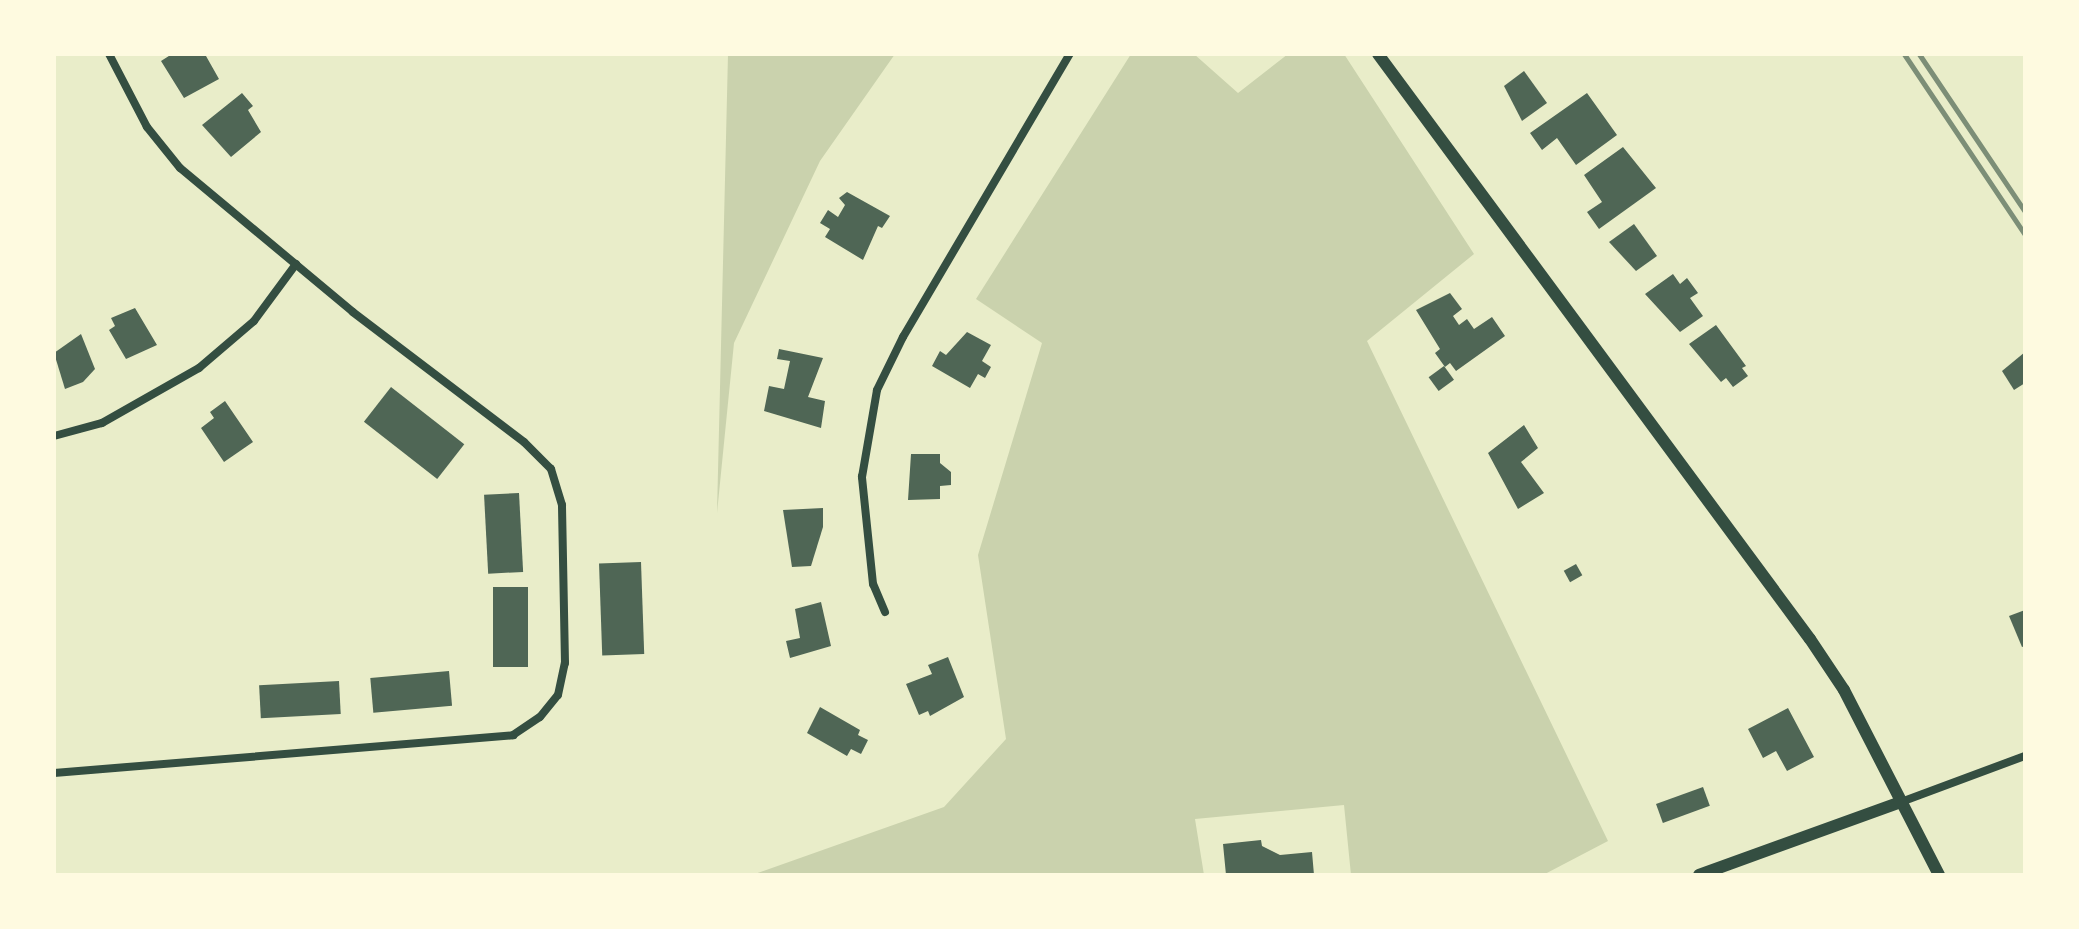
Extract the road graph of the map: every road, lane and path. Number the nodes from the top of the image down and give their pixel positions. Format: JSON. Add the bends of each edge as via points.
{"nodes":[{"id":1,"x":109,"y":54,"type":"edge"},
{"id":2,"x":1070,"y":54,"type":"edge"},
{"id":3,"x":1378,"y":54,"type":"edge"},
{"id":4,"x":296,"y":264,"type":"junction"},
{"id":5,"x":54,"y":436,"type":"edge"},
{"id":6,"x":885,"y":612,"type":"dead end"},
{"id":7,"x":2025,"y":756,"type":"edge"},
{"id":8,"x":54,"y":773,"type":"edge"},
{"id":9,"x":1901,"y":802,"type":"junction"},
{"id":10,"x":1699,"y":875,"type":"edge"},
{"id":11,"x":1939,"y":875,"type":"edge"}],
"edges":[{"from":1,"to":4,"type":"street","via":[[147,127],[180,168]]},
{"from":2,"to":6,"type":"street","via":[[877,390],[862,477],[873,584]]},
{"from":3,"to":9,"type":"street","via":[[1810,639],[1844,690]]},
{"from":4,"to":5,"type":"street","via":[[254,321],[199,368],[102,423]]},
{"from":4,"to":8,"type":"street","via":[[524,442],[551,469],[562,505],[565,663],[558,695],[540,717],[513,735]]},
{"from":7,"to":9,"type":"street"},
{"from":9,"to":10,"type":"street"},
{"from":9,"to":11,"type":"street"}]}
